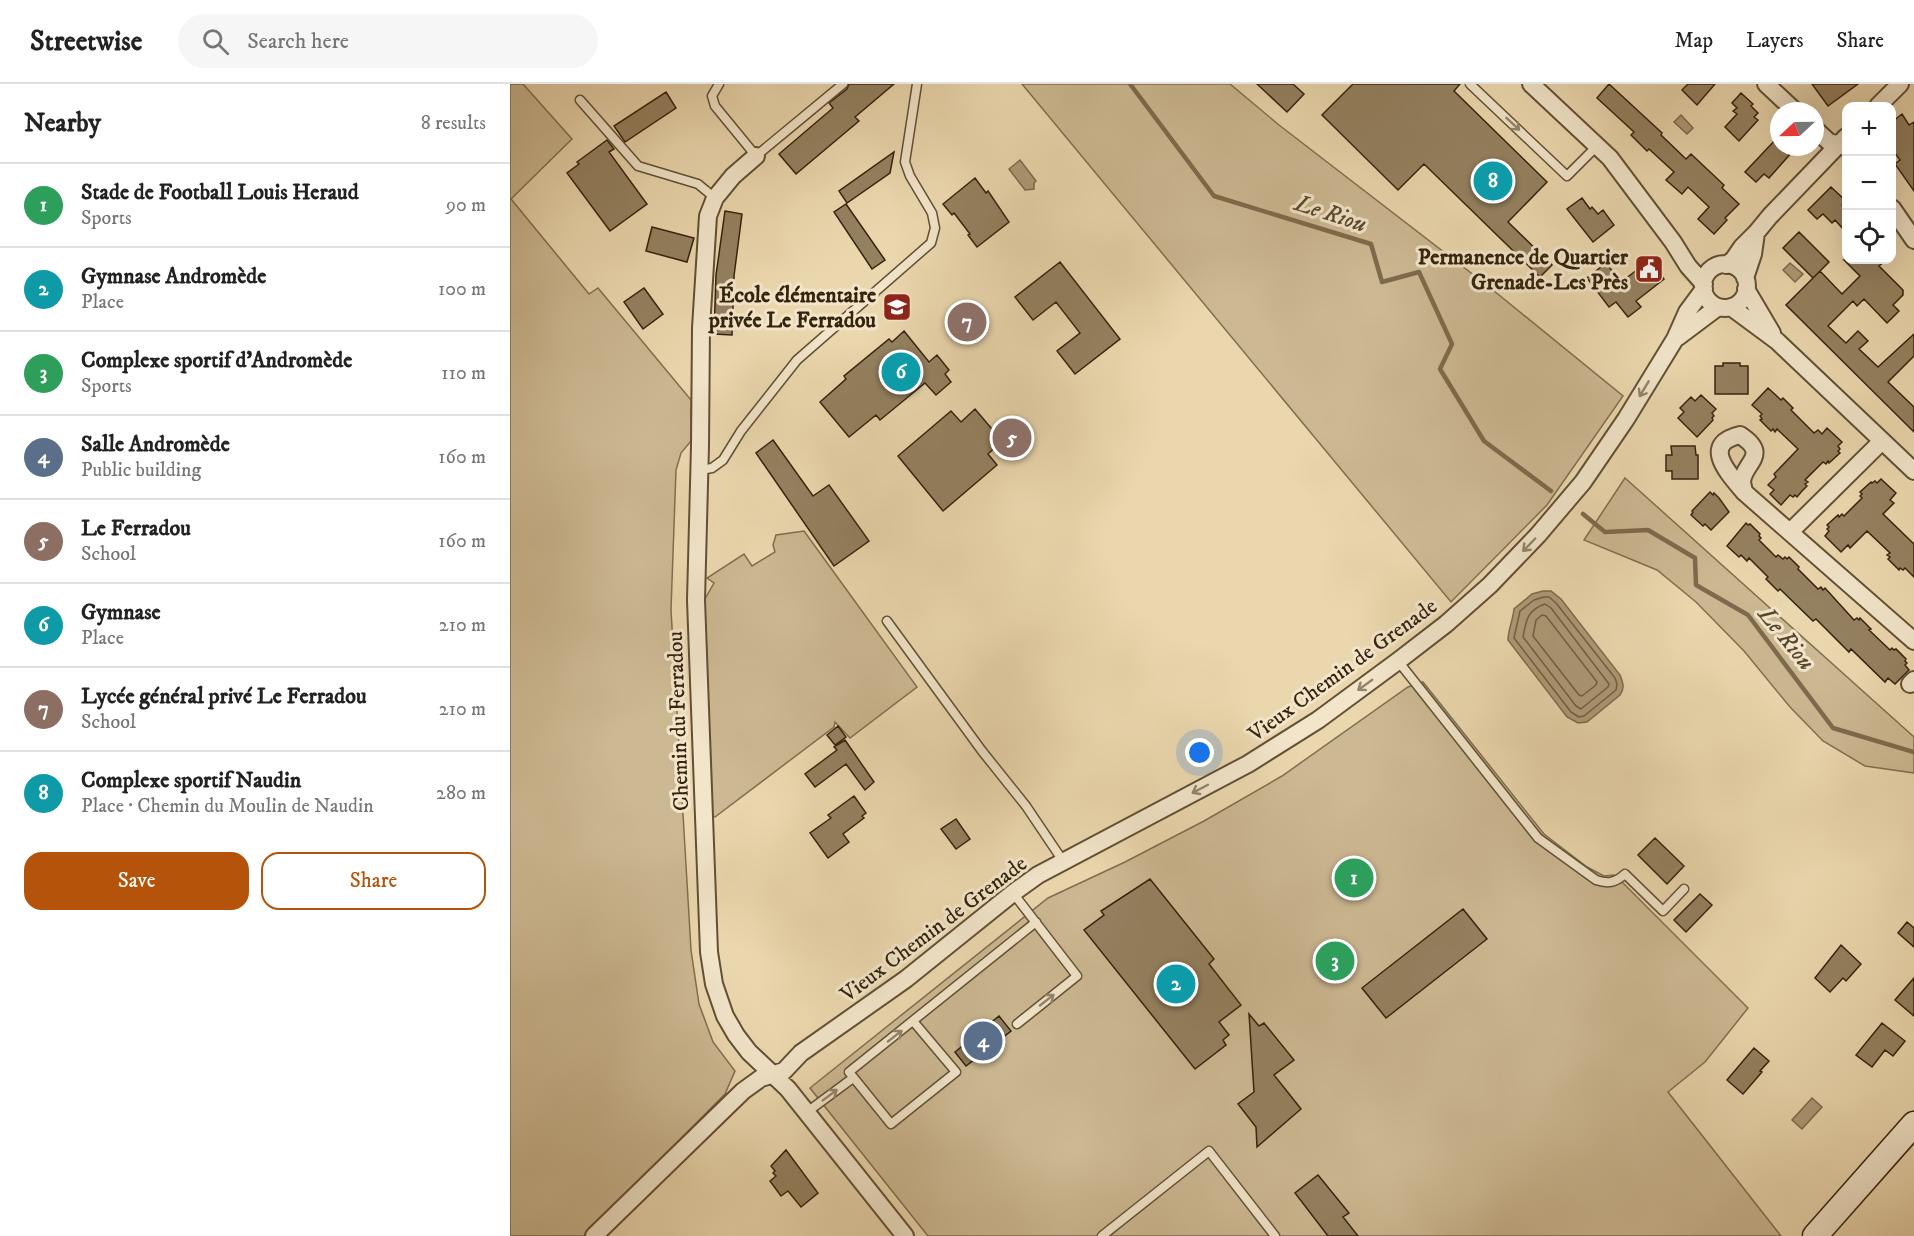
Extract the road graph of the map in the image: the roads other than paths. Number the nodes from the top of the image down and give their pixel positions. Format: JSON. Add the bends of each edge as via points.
{"nodes":[{"id":1,"x":719,"y":84,"type":"edge"},
{"id":2,"x":843,"y":84,"type":"edge"},
{"id":3,"x":917,"y":84,"type":"edge"},
{"id":4,"x":1470,"y":84,"type":"edge"},
{"id":5,"x":1531,"y":84,"type":"edge"},
{"id":6,"x":1766,"y":84,"type":"edge"},
{"id":7,"x":1900,"y":84,"type":"edge"},
{"id":8,"x":580,"y":100,"type":"dead end"},
{"id":9,"x":1785,"y":102,"type":"edge"},
{"id":10,"x":1882,"y":102,"type":"edge"},
{"id":11,"x":1824,"y":137,"type":"edge"},
{"id":12,"x":1842,"y":143,"type":"edge"},
{"id":13,"x":1842,"y":145,"type":"edge"},
{"id":14,"x":1597,"y":146,"type":"junction"},
{"id":15,"x":756,"y":156,"type":"junction"},
{"id":16,"x":715,"y":198,"type":"junction"},
{"id":17,"x":1893,"y":210,"type":"edge"},
{"id":18,"x":1756,"y":233,"type":"junction"},
{"id":19,"x":1914,"y":240,"type":"edge"},
{"id":20,"x":1673,"y":242,"type":"junction"},
{"id":21,"x":1720,"y":266,"type":"junction"},
{"id":22,"x":1746,"y":284,"type":"junction"},
{"id":23,"x":1704,"y":287,"type":"junction"},
{"id":24,"x":1725,"y":307,"type":"junction"},
{"id":25,"x":1675,"y":339,"type":"junction"},
{"id":26,"x":1777,"y":341,"type":"junction"},
{"id":27,"x":1882,"y":441,"type":"junction"},
{"id":28,"x":700,"y":470,"type":"junction"},
{"id":29,"x":1914,"y":471,"type":"edge"},
{"id":30,"x":1744,"y":492,"type":"dead end"},
{"id":31,"x":1790,"y":532,"type":"junction"},
{"id":32,"x":887,"y":621,"type":"dead end"},
{"id":33,"x":1914,"y":641,"type":"edge"},
{"id":34,"x":1398,"y":661,"type":"junction"},
{"id":35,"x":1063,"y":861,"type":"junction"},
{"id":36,"x":1684,"y":889,"type":"dead end"},
{"id":37,"x":1013,"y":893,"type":"junction"},
{"id":38,"x":1036,"y":922,"type":"junction"},
{"id":39,"x":913,"y":1021,"type":"junction"},
{"id":40,"x":1017,"y":1024,"type":"dead end"},
{"id":41,"x":771,"y":1074,"type":"junction"},
{"id":42,"x":851,"y":1075,"type":"junction"},
{"id":43,"x":807,"y":1112,"type":"junction"},
{"id":44,"x":1914,"y":1124,"type":"edge"},
{"id":45,"x":594,"y":1236,"type":"edge"},
{"id":46,"x":905,"y":1236,"type":"edge"},
{"id":47,"x":1102,"y":1236,"type":"edge"},
{"id":48,"x":1275,"y":1236,"type":"edge"},
{"id":49,"x":1815,"y":1236,"type":"edge"}],
"edges":[{"from":1,"to":15,"type":"lane","via":[[712,96],[716,106]]},
{"from":2,"to":15,"type":"lane"},
{"from":3,"to":28,"type":"lane","via":[[905,162],[932,213],[935,228],[931,243],[797,360],[723,460]]},
{"from":4,"to":14,"type":"lane","one_way":true,"via":[[1567,176]]},
{"from":5,"to":14,"type":"street"},
{"from":6,"to":9,"type":"street"},
{"from":7,"to":10,"type":"street"},
{"from":8,"to":16,"type":"lane","via":[[638,166],[698,184]]},
{"from":11,"to":12,"type":"street"},
{"from":13,"to":18,"type":"street"},
{"from":14,"to":20,"type":"street"},
{"from":15,"to":16,"type":"street","name":"Chemin du Ferradou"},
{"from":16,"to":28,"type":"street","name":"Chemin du Ferradou","via":[[708,216],[701,328]]},
{"from":17,"to":19,"type":"street"},
{"from":18,"to":21,"type":"street","via":[[1733,260]]},
{"from":18,"to":22,"type":"street"},
{"from":20,"to":21,"type":"street","via":[[1693,259]]},
{"from":20,"to":23,"type":"street"},
{"from":21,"to":22,"type":"street","via":[[1737,268]]},
{"from":21,"to":23,"type":"street","via":[[1705,278]]},
{"from":22,"to":24,"type":"street","via":[[1741,300]]},
{"from":22,"to":26,"type":"street"},
{"from":23,"to":24,"type":"street","via":[[1711,303]]},
{"from":23,"to":25,"type":"street","name":"Vieux Chemin de Grenade"},
{"from":24,"to":25,"type":"street","name":"Vieux Chemin de Grenade"},
{"from":24,"to":26,"type":"street"},
{"from":25,"to":34,"type":"street","name":"Vieux Chemin de Grenade","one_way":true,"via":[[1605,452],[1538,535],[1490,585]]},
{"from":26,"to":27,"type":"street"},
{"from":27,"to":29,"type":"street"},
{"from":27,"to":31,"type":"street"},
{"from":28,"to":41,"type":"street","name":"Chemin du Ferradou","via":[[696,600],[709,952],[724,1016],[749,1052]]},
{"from":30,"to":31,"type":"street"},
{"from":31,"to":33,"type":"street"},
{"from":32,"to":35,"type":"lane"},
{"from":34,"to":35,"type":"street","name":"Vieux Chemin de Grenade","one_way":true,"via":[[1318,720],[1248,764]]},
{"from":34,"to":36,"type":"lane","via":[[1538,838],[1596,880],[1614,882],[1625,874],[1663,911]]},
{"from":35,"to":37,"type":"street","name":"Vieux Chemin de Grenade"},
{"from":37,"to":38,"type":"lane"},
{"from":37,"to":41,"type":"street","name":"Vieux Chemin de Grenade","via":[[906,979],[801,1053],[784,1071]]},
{"from":38,"to":39,"type":"lane"},
{"from":40,"to":38,"type":"lane","one_way":true,"via":[[1077,976]]},
{"from":42,"to":39,"type":"lane","one_way":true},
{"from":39,"to":42,"type":"lane","via":[[956,1072],[891,1124]]},
{"from":41,"to":43,"type":"street","name":"Chemin du Ferradou"},
{"from":41,"to":45,"type":"street","name":"Vieux Chemin de Grenade","via":[[743,1091]]},
{"from":43,"to":42,"type":"lane","one_way":true},
{"from":43,"to":46,"type":"street","name":"Chemin du Ferradou"},
{"from":44,"to":49,"type":"main road"},
{"from":47,"to":48,"type":"lane","via":[[1209,1151]]}]}
